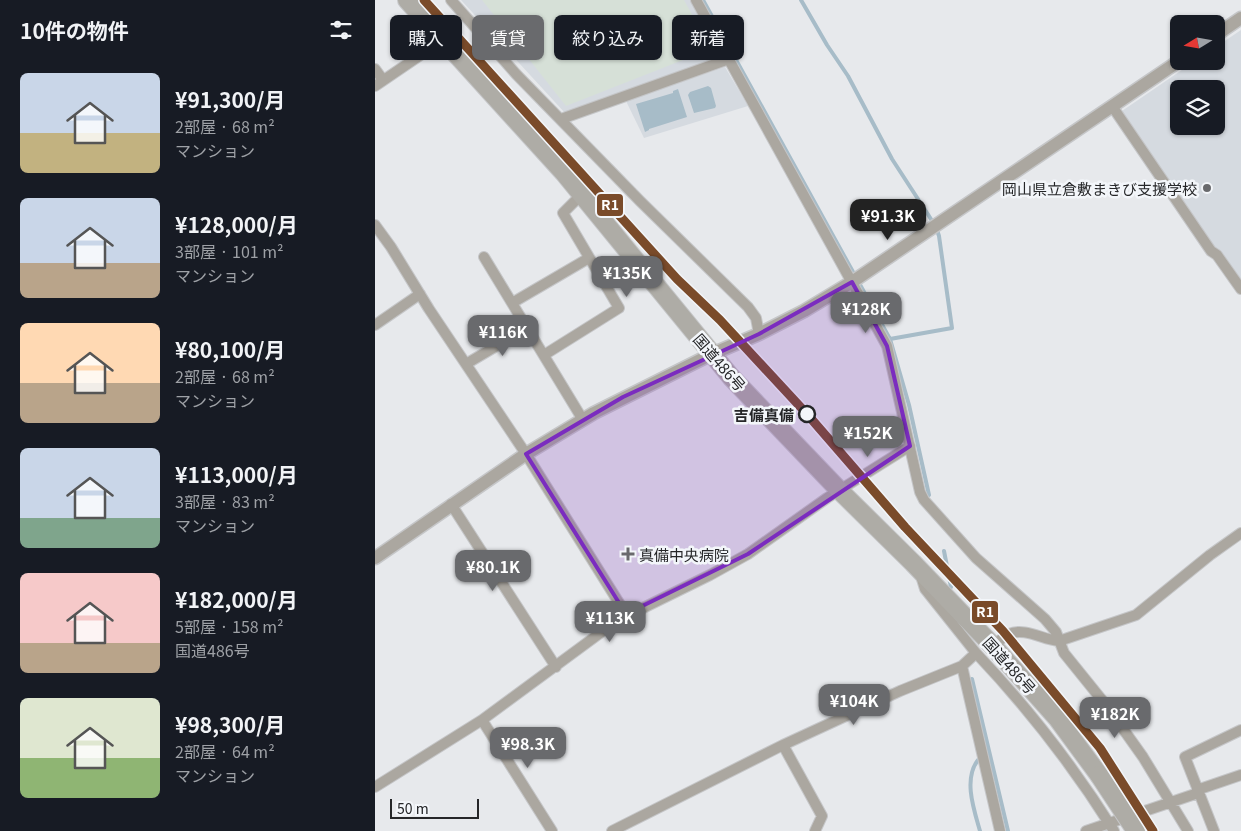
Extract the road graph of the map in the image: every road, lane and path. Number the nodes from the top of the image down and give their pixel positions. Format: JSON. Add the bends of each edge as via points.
{"nodes":[{"id":1,"x":407,"y":0,"type":"edge"},
{"id":2,"x":451,"y":0,"type":"edge"},
{"id":3,"x":696,"y":0,"type":"edge"},
{"id":4,"x":421,"y":15,"type":"edge"},
{"id":5,"x":704,"y":15,"type":"edge"},
{"id":6,"x":1241,"y":18,"type":"edge"},
{"id":7,"x":1225,"y":29,"type":"edge"},
{"id":8,"x":462,"y":59,"type":"edge"},
{"id":9,"x":413,"y":60,"type":"edge"},
{"id":10,"x":729,"y":60,"type":"joint"},
{"id":11,"x":1170,"y":67,"type":"edge"},
{"id":12,"x":375,"y":69,"type":"edge"},
{"id":13,"x":379,"y":83,"type":"edge"},
{"id":14,"x":1112,"y":106,"type":"junction"},
{"id":15,"x":561,"y":118,"type":"junction"},
{"id":16,"x":582,"y":194,"type":"junction"},
{"id":17,"x":375,"y":225,"type":"edge"},
{"id":18,"x":484,"y":257,"type":"dead end"},
{"id":19,"x":589,"y":258,"type":"junction"},
{"id":20,"x":855,"y":280,"type":"junction"},
{"id":21,"x":1241,"y":289,"type":"edge"},
{"id":22,"x":420,"y":294,"type":"junction"},
{"id":23,"x":512,"y":303,"type":"junction"},
{"id":24,"x":375,"y":325,"type":"edge"},
{"id":25,"x":527,"y":328,"type":"junction"},
{"id":26,"x":759,"y":334,"type":"junction"},
{"id":27,"x":712,"y":354,"type":"junction"},
{"id":28,"x":544,"y":355,"type":"junction"},
{"id":29,"x":466,"y":364,"type":"junction"},
{"id":30,"x":583,"y":420,"type":"junction"},
{"id":31,"x":910,"y":446,"type":"junction"},
{"id":32,"x":526,"y":454,"type":"junction"},
{"id":33,"x":839,"y":490,"type":"junction"},
{"id":34,"x":451,"y":504,"type":"junction"},
{"id":35,"x":1241,"y":533,"type":"edge"},
{"id":36,"x":375,"y":558,"type":"edge"},
{"id":37,"x":919,"y":570,"type":"junction"},
{"id":38,"x":626,"y":614,"type":"junction"},
{"id":39,"x":1059,"y":641,"type":"junction"},
{"id":40,"x":993,"y":646,"type":"junction"},
{"id":41,"x":976,"y":653,"type":"junction"},
{"id":42,"x":962,"y":666,"type":"junction"},
{"id":43,"x":556,"y":667,"type":"junction"},
{"id":44,"x":482,"y":720,"type":"junction"},
{"id":45,"x":1241,"y":730,"type":"edge"},
{"id":46,"x":783,"y":745,"type":"junction"},
{"id":47,"x":1241,"y":775,"type":"edge"},
{"id":48,"x":375,"y":787,"type":"edge"},
{"id":49,"x":1197,"y":792,"type":"junction"},
{"id":50,"x":1171,"y":803,"type":"junction"},
{"id":51,"x":1111,"y":827,"type":"edge"},
{"id":52,"x":552,"y":831,"type":"edge"},
{"id":53,"x":612,"y":831,"type":"edge"},
{"id":54,"x":815,"y":831,"type":"edge"},
{"id":55,"x":1000,"y":831,"type":"edge"},
{"id":56,"x":1086,"y":831,"type":"edge"},
{"id":57,"x":1136,"y":831,"type":"edge"},
{"id":58,"x":1187,"y":831,"type":"edge"},
{"id":59,"x":1214,"y":831,"type":"edge"}],
"edges":[{"from":1,"to":4,"type":"highway","name":"国道486号"},
{"from":2,"to":15,"type":"street"},
{"from":3,"to":5,"type":"street"},
{"from":6,"to":7,"type":"street"},
{"from":8,"to":16,"type":"highway","name":"国道486号"},
{"from":9,"to":13,"type":"street"},
{"from":10,"to":15,"type":"street"},
{"from":10,"to":20,"type":"street"},
{"from":11,"to":14,"type":"street"},
{"from":12,"to":13,"type":"street"},
{"from":14,"to":20,"type":"street"},
{"from":14,"to":21,"type":"street","via":[[1211,251]]},
{"from":15,"to":26,"type":"street","via":[[639,201],[748,307],[756,318]]},
{"from":16,"to":19,"type":"street","via":[[563,213]]},
{"from":16,"to":27,"type":"highway","name":"国道486号"},
{"from":17,"to":22,"type":"street"},
{"from":18,"to":23,"type":"street"},
{"from":19,"to":23,"type":"street"},
{"from":19,"to":28,"type":"street","via":[[619,308]]},
{"from":20,"to":26,"type":"street"},
{"from":20,"to":31,"type":"street","via":[[887,346]]},
{"from":22,"to":24,"type":"street"},
{"from":22,"to":29,"type":"street"},
{"from":23,"to":25,"type":"street"},
{"from":25,"to":28,"type":"street"},
{"from":25,"to":29,"type":"street"},
{"from":26,"to":27,"type":"street"},
{"from":27,"to":30,"type":"street"},
{"from":27,"to":33,"type":"highway","name":"国道486号"},
{"from":28,"to":30,"type":"street"},
{"from":29,"to":32,"type":"street"},
{"from":30,"to":32,"type":"street"},
{"from":31,"to":33,"type":"street"},
{"from":31,"to":39,"type":"street","via":[[924,500],[976,558],[1045,618]]},
{"from":32,"to":34,"type":"street"},
{"from":32,"to":38,"type":"street"},
{"from":33,"to":37,"type":"highway","name":"国道486号"},
{"from":33,"to":38,"type":"street","via":[[748,554]]},
{"from":34,"to":36,"type":"street"},
{"from":34,"to":43,"type":"street"},
{"from":35,"to":39,"type":"street","via":[[1136,615]]},
{"from":37,"to":40,"type":"highway","name":"国道486号"},
{"from":37,"to":41,"type":"street","via":[[925,589]]},
{"from":38,"to":43,"type":"street"},
{"from":39,"to":40,"type":"street","via":[[1023,632],[1009,634]]},
{"from":39,"to":50,"type":"street","via":[[1064,653],[1143,757]]},
{"from":40,"to":57,"type":"highway","name":"国道486号","bridge":true,"via":[[1057,718]]},
{"from":41,"to":42,"type":"street"},
{"from":41,"to":51,"type":"street","via":[[1031,714]]},
{"from":42,"to":46,"type":"street"},
{"from":42,"to":55,"type":"street"},
{"from":43,"to":44,"type":"street"},
{"from":44,"to":48,"type":"street"},
{"from":44,"to":52,"type":"street"},
{"from":45,"to":49,"type":"street","via":[[1185,757]]},
{"from":46,"to":53,"type":"street"},
{"from":46,"to":54,"type":"street","via":[[822,816]]},
{"from":47,"to":49,"type":"street"},
{"from":49,"to":50,"type":"street"},
{"from":49,"to":59,"type":"street"},
{"from":50,"to":51,"type":"street"},
{"from":50,"to":58,"type":"street"},
{"from":51,"to":56,"type":"street"}]}
